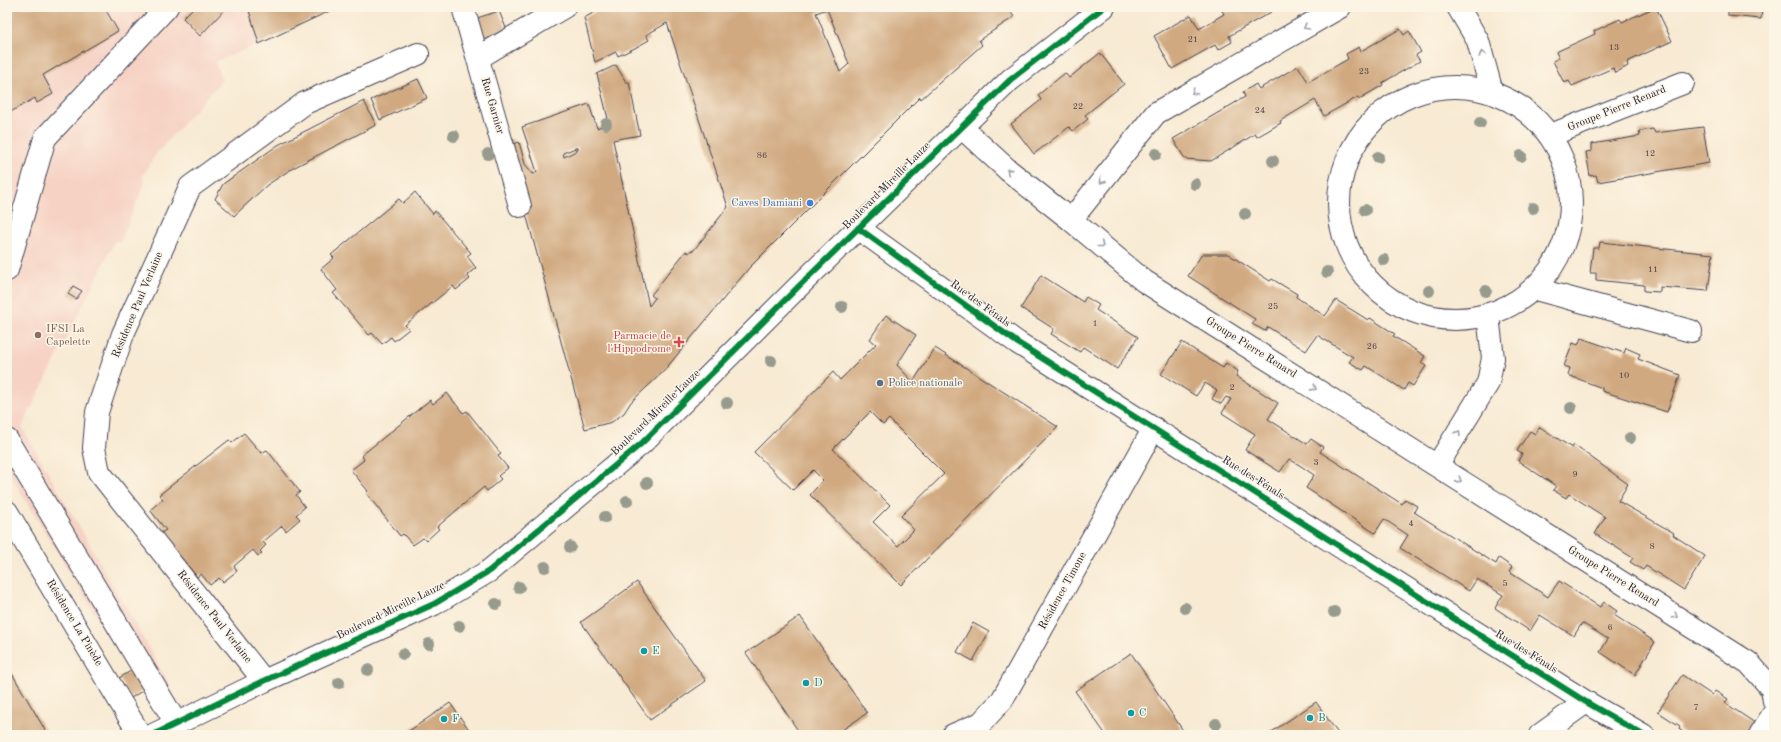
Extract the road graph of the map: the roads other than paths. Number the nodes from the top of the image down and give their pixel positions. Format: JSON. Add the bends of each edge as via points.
{"nodes":[{"id":1,"x":167,"y":7,"type":"edge"},
{"id":2,"x":463,"y":7,"type":"edge"},
{"id":3,"x":564,"y":7,"type":"edge"},
{"id":4,"x":1104,"y":7,"type":"edge"},
{"id":5,"x":1340,"y":7,"type":"edge"},
{"id":6,"x":1458,"y":7,"type":"edge"},
{"id":7,"x":418,"y":54,"type":"dead end"},
{"id":8,"x":478,"y":58,"type":"junction"},
{"id":9,"x":1682,"y":83,"type":"dead end"},
{"id":10,"x":1492,"y":92,"type":"junction"},
{"id":11,"x":961,"y":127,"type":"junction"},
{"id":12,"x":1551,"y":135,"type":"junction"},
{"id":13,"x":520,"y":206,"type":"dead end"},
{"id":14,"x":1071,"y":220,"type":"junction"},
{"id":15,"x":858,"y":228,"type":"junction"},
{"id":16,"x":7,"y":270,"type":"edge"},
{"id":17,"x":1535,"y":289,"type":"junction"},
{"id":18,"x":1488,"y":316,"type":"junction"},
{"id":19,"x":1691,"y":330,"type":"dead end"},
{"id":20,"x":1154,"y":428,"type":"junction"},
{"id":21,"x":7,"y":440,"type":"edge"},
{"id":22,"x":1437,"y":466,"type":"junction"},
{"id":23,"x":7,"y":512,"type":"edge"},
{"id":24,"x":264,"y":681,"type":"junction"},
{"id":25,"x":1774,"y":701,"type":"edge"},
{"id":26,"x":1586,"y":702,"type":"junction"},
{"id":27,"x":1774,"y":713,"type":"edge"},
{"id":28,"x":176,"y":723,"type":"junction"},
{"id":29,"x":140,"y":735,"type":"edge"},
{"id":30,"x":152,"y":735,"type":"edge"},
{"id":31,"x":953,"y":735,"type":"edge"},
{"id":32,"x":1540,"y":735,"type":"edge"},
{"id":33,"x":1643,"y":735,"type":"edge"},
{"id":34,"x":1760,"y":735,"type":"edge"}],
"edges":[{"from":1,"to":16,"type":"street","via":[[44,138]]},
{"from":2,"to":8,"type":"street","name":"Rue Garnier"},
{"from":3,"to":8,"type":"street"},
{"from":4,"to":11,"type":"street","name":"Boulevard Mireille Lauze","via":[[1010,80]]},
{"from":5,"to":14,"type":"street","one_way":true,"via":[[1156,114]]},
{"from":10,"to":6,"type":"street","one_way":true,"via":[[1478,42]]},
{"from":7,"to":24,"type":"street","name":"Résidence Paul Verlaine","via":[[305,103],[190,187],[123,334],[97,412],[94,448],[99,472]]},
{"from":8,"to":13,"type":"street","name":"Rue Garnier"},
{"from":9,"to":12,"type":"street","name":"Groupe Pierre Renard"},
{"from":10,"to":12,"type":"street","via":[[1526,110]]},
{"from":10,"to":18,"type":"street","via":[[1463,86],[1422,90],[1376,115],[1356,140],[1342,169],[1337,209],[1350,257],[1373,288],[1395,305],[1433,319]]},
{"from":14,"to":11,"type":"street","name":"Groupe Pierre Renard","one_way":true,"via":[[1008,170]]},
{"from":11,"to":15,"type":"street","name":"Boulevard Mireille Lauze"},
{"from":12,"to":17,"type":"street","via":[[1568,172],[1572,195],[1567,238]]},
{"from":14,"to":22,"type":"street","name":"Groupe Pierre Renard","one_way":true,"via":[[1144,281]]},
{"from":15,"to":20,"type":"street","name":"Rue des Fénals","via":[[1018,343]]},
{"from":15,"to":24,"type":"street","name":"Boulevard Mireille Lauze","via":[[642,443],[489,571],[434,604]]},
{"from":17,"to":18,"type":"street"},
{"from":17,"to":19,"type":"street"},
{"from":22,"to":18,"type":"street","one_way":true,"via":[[1488,383],[1493,358]]},
{"from":20,"to":26,"type":"street","name":"Rue des Fénals"},
{"from":20,"to":31,"type":"street","name":"Résidence Timone","via":[[1002,700],[981,723]]},
{"from":21,"to":28,"type":"street"},
{"from":22,"to":25,"type":"street","name":"Groupe Pierre Renard","one_way":true,"via":[[1749,663],[1772,689]]},
{"from":23,"to":29,"type":"street","name":"Résidence La Pinède"},
{"from":24,"to":28,"type":"street","name":"Boulevard Mireille Lauze"},
{"from":26,"to":32,"type":"street"},
{"from":26,"to":33,"type":"street","name":"Rue des Fénals"},
{"from":27,"to":34,"type":"street"},
{"from":28,"to":30,"type":"street","name":"Boulevard Mireille Lauze"}]}
